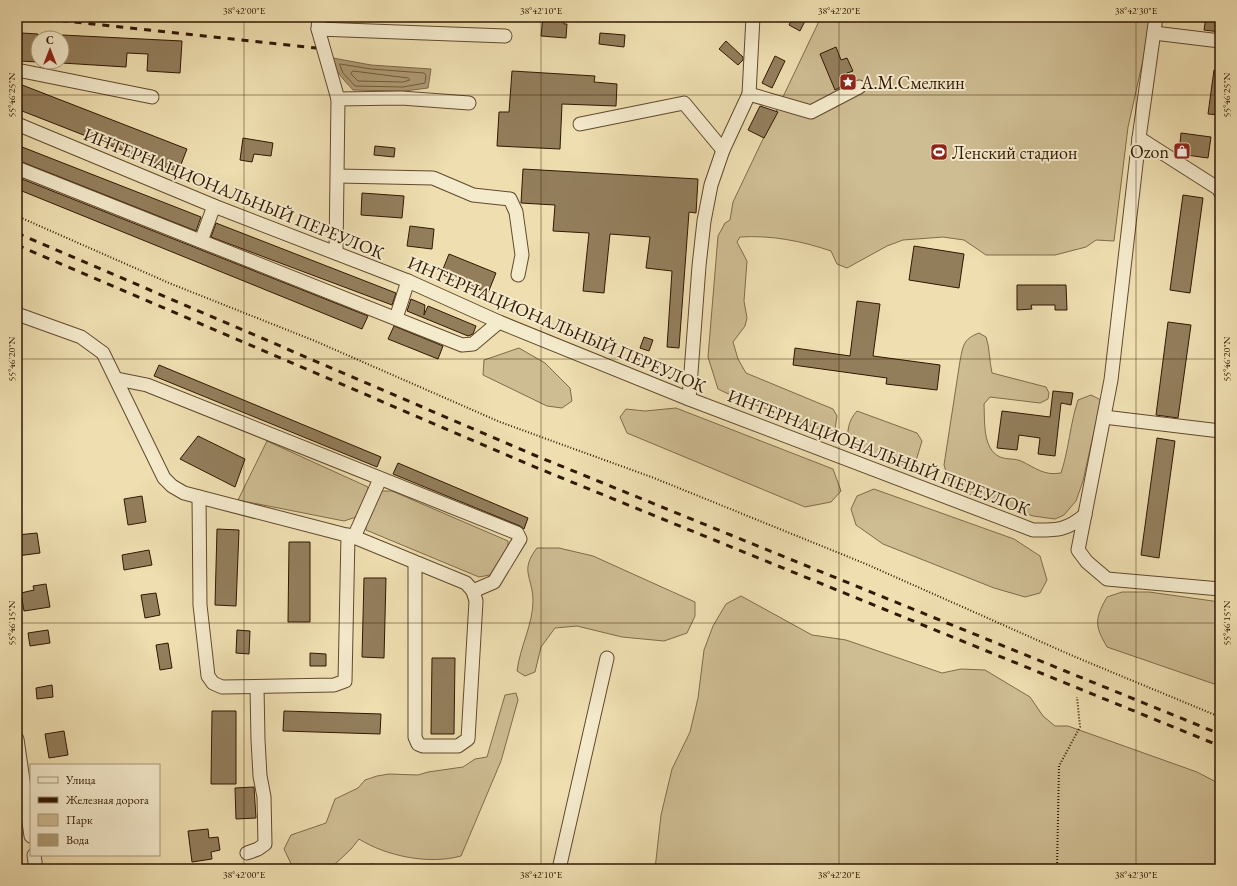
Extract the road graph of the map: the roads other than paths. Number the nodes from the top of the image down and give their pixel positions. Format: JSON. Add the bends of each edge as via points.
{"nodes":[{"id":1,"x":753,"y":17,"type":"edge"},
{"id":2,"x":1156,"y":17,"type":"edge"},
{"id":3,"x":319,"y":23,"type":"edge"},
{"id":4,"x":1154,"y":33,"type":"junction"},
{"id":5,"x":505,"y":36,"type":"dead end"},
{"id":6,"x":1220,"y":41,"type":"edge"},
{"id":7,"x":17,"y":70,"type":"edge"},
{"id":8,"x":859,"y":87,"type":"dead end"},
{"id":9,"x":748,"y":94,"type":"junction"},
{"id":10,"x":152,"y":97,"type":"dead end"},
{"id":11,"x":338,"y":99,"type":"junction"},
{"id":12,"x":469,"y":103,"type":"dead end"},
{"id":13,"x":17,"y":124,"type":"edge"},
{"id":14,"x":580,"y":124,"type":"dead end"},
{"id":15,"x":1139,"y":138,"type":"junction"},
{"id":16,"x":723,"y":150,"type":"junction"},
{"id":17,"x":17,"y":168,"type":"edge"},
{"id":18,"x":338,"y":176,"type":"junction"},
{"id":19,"x":1220,"y":192,"type":"edge"},
{"id":20,"x":214,"y":206,"type":"junction"},
{"id":21,"x":201,"y":241,"type":"junction"},
{"id":22,"x":336,"y":253,"type":"junction"},
{"id":23,"x":518,"y":275,"type":"dead end"},
{"id":24,"x":408,"y":282,"type":"junction"},
{"id":25,"x":17,"y":314,"type":"edge"},
{"id":26,"x":396,"y":318,"type":"junction"},
{"id":27,"x":499,"y":322,"type":"junction"},
{"id":28,"x":117,"y":379,"type":"junction"},
{"id":29,"x":689,"y":400,"type":"junction"},
{"id":30,"x":1104,"y":417,"type":"junction"},
{"id":31,"x":1220,"y":431,"type":"edge"},
{"id":32,"x":380,"y":478,"type":"junction"},
{"id":33,"x":199,"y":497,"type":"junction"},
{"id":34,"x":1084,"y":515,"type":"junction"},
{"id":35,"x":351,"y":536,"type":"junction"},
{"id":36,"x":415,"y":562,"type":"junction"},
{"id":37,"x":1220,"y":589,"type":"edge"},
{"id":38,"x":473,"y":591,"type":"junction"},
{"id":39,"x":607,"y":658,"type":"dead end"},
{"id":40,"x":257,"y":687,"type":"junction"},
{"id":41,"x":17,"y":739,"type":"edge"},
{"id":42,"x":30,"y":829,"type":"edge"},
{"id":43,"x":247,"y":853,"type":"dead end"},
{"id":44,"x":34,"y":856,"type":"edge"},
{"id":45,"x":36,"y":869,"type":"edge"},
{"id":46,"x":560,"y":869,"type":"edge"}],
"edges":[{"from":1,"to":9,"type":"street"},
{"from":2,"to":4,"type":"street"},
{"from":3,"to":5,"type":"street"},
{"from":3,"to":11,"type":"street"},
{"from":4,"to":6,"type":"street"},
{"from":4,"to":15,"type":"street"},
{"from":7,"to":10,"type":"street"},
{"from":8,"to":9,"type":"street","via":[[811,112]]},
{"from":9,"to":16,"type":"street"},
{"from":11,"to":12,"type":"street","via":[[401,98]]},
{"from":11,"to":18,"type":"street"},
{"from":13,"to":20,"type":"street","name":"ИНТЕРНАЦИОНАЛЬНЫЙ ПЕРЕУЛОК"},
{"from":14,"to":16,"type":"street","via":[[684,103]]},
{"from":15,"to":19,"type":"street"},
{"from":15,"to":30,"type":"street","via":[[1111,380]]},
{"from":16,"to":29,"type":"street","via":[[711,185],[698,266]]},
{"from":17,"to":21,"type":"street"},
{"from":18,"to":22,"type":"street"},
{"from":18,"to":23,"type":"street","via":[[433,178],[473,195],[510,199],[516,212],[522,255]]},
{"from":20,"to":21,"type":"street"},
{"from":20,"to":22,"type":"street","name":"ИНТЕРНАЦИОНАЛЬНЫЙ ПЕРЕУЛОК"},
{"from":21,"to":26,"type":"street"},
{"from":22,"to":24,"type":"street","name":"ИНТЕРНАЦИОНАЛЬНЫЙ ПЕРЕУЛОК"},
{"from":24,"to":26,"type":"street"},
{"from":24,"to":27,"type":"street","name":"ИНТЕРНАЦИОНАЛЬНЫЙ ПЕРЕУЛОК"},
{"from":25,"to":28,"type":"street","via":[[82,337],[103,353]]},
{"from":26,"to":27,"type":"street","via":[[462,345],[473,344]]},
{"from":27,"to":29,"type":"street","name":"ИНТЕРНАЦИОНАЛЬНЫЙ ПЕРЕУЛОК"},
{"from":28,"to":32,"type":"street","via":[[147,385]]},
{"from":28,"to":33,"type":"street","via":[[164,478],[178,490]]},
{"from":29,"to":34,"type":"street","name":"ИНТЕРНАЦИОНАЛЬНЫЙ ПЕРЕУЛОК","via":[[1033,530],[1060,530],[1074,524]]},
{"from":30,"to":31,"type":"street"},
{"from":30,"to":34,"type":"street"},
{"from":32,"to":35,"type":"street"},
{"from":32,"to":38,"type":"street","via":[[517,534],[520,539],[494,582]]},
{"from":33,"to":35,"type":"street"},
{"from":33,"to":40,"type":"street","via":[[200,605],[208,676],[213,683],[222,687]]},
{"from":34,"to":37,"type":"street","via":[[1078,550],[1087,562],[1107,579]]},
{"from":35,"to":36,"type":"street"},
{"from":35,"to":40,"type":"street","via":[[345,681],[334,685]]},
{"from":36,"to":38,"type":"street","via":[[466,583]]},
{"from":36,"to":38,"type":"street","via":[[415,737],[418,744],[423,746],[458,746],[468,739],[476,600]]},
{"from":39,"to":46,"type":"street"},
{"from":40,"to":43,"type":"street","via":[[259,769],[264,797],[264,844]]},
{"from":41,"to":42,"type":"street"},
{"from":44,"to":45,"type":"street"}]}
